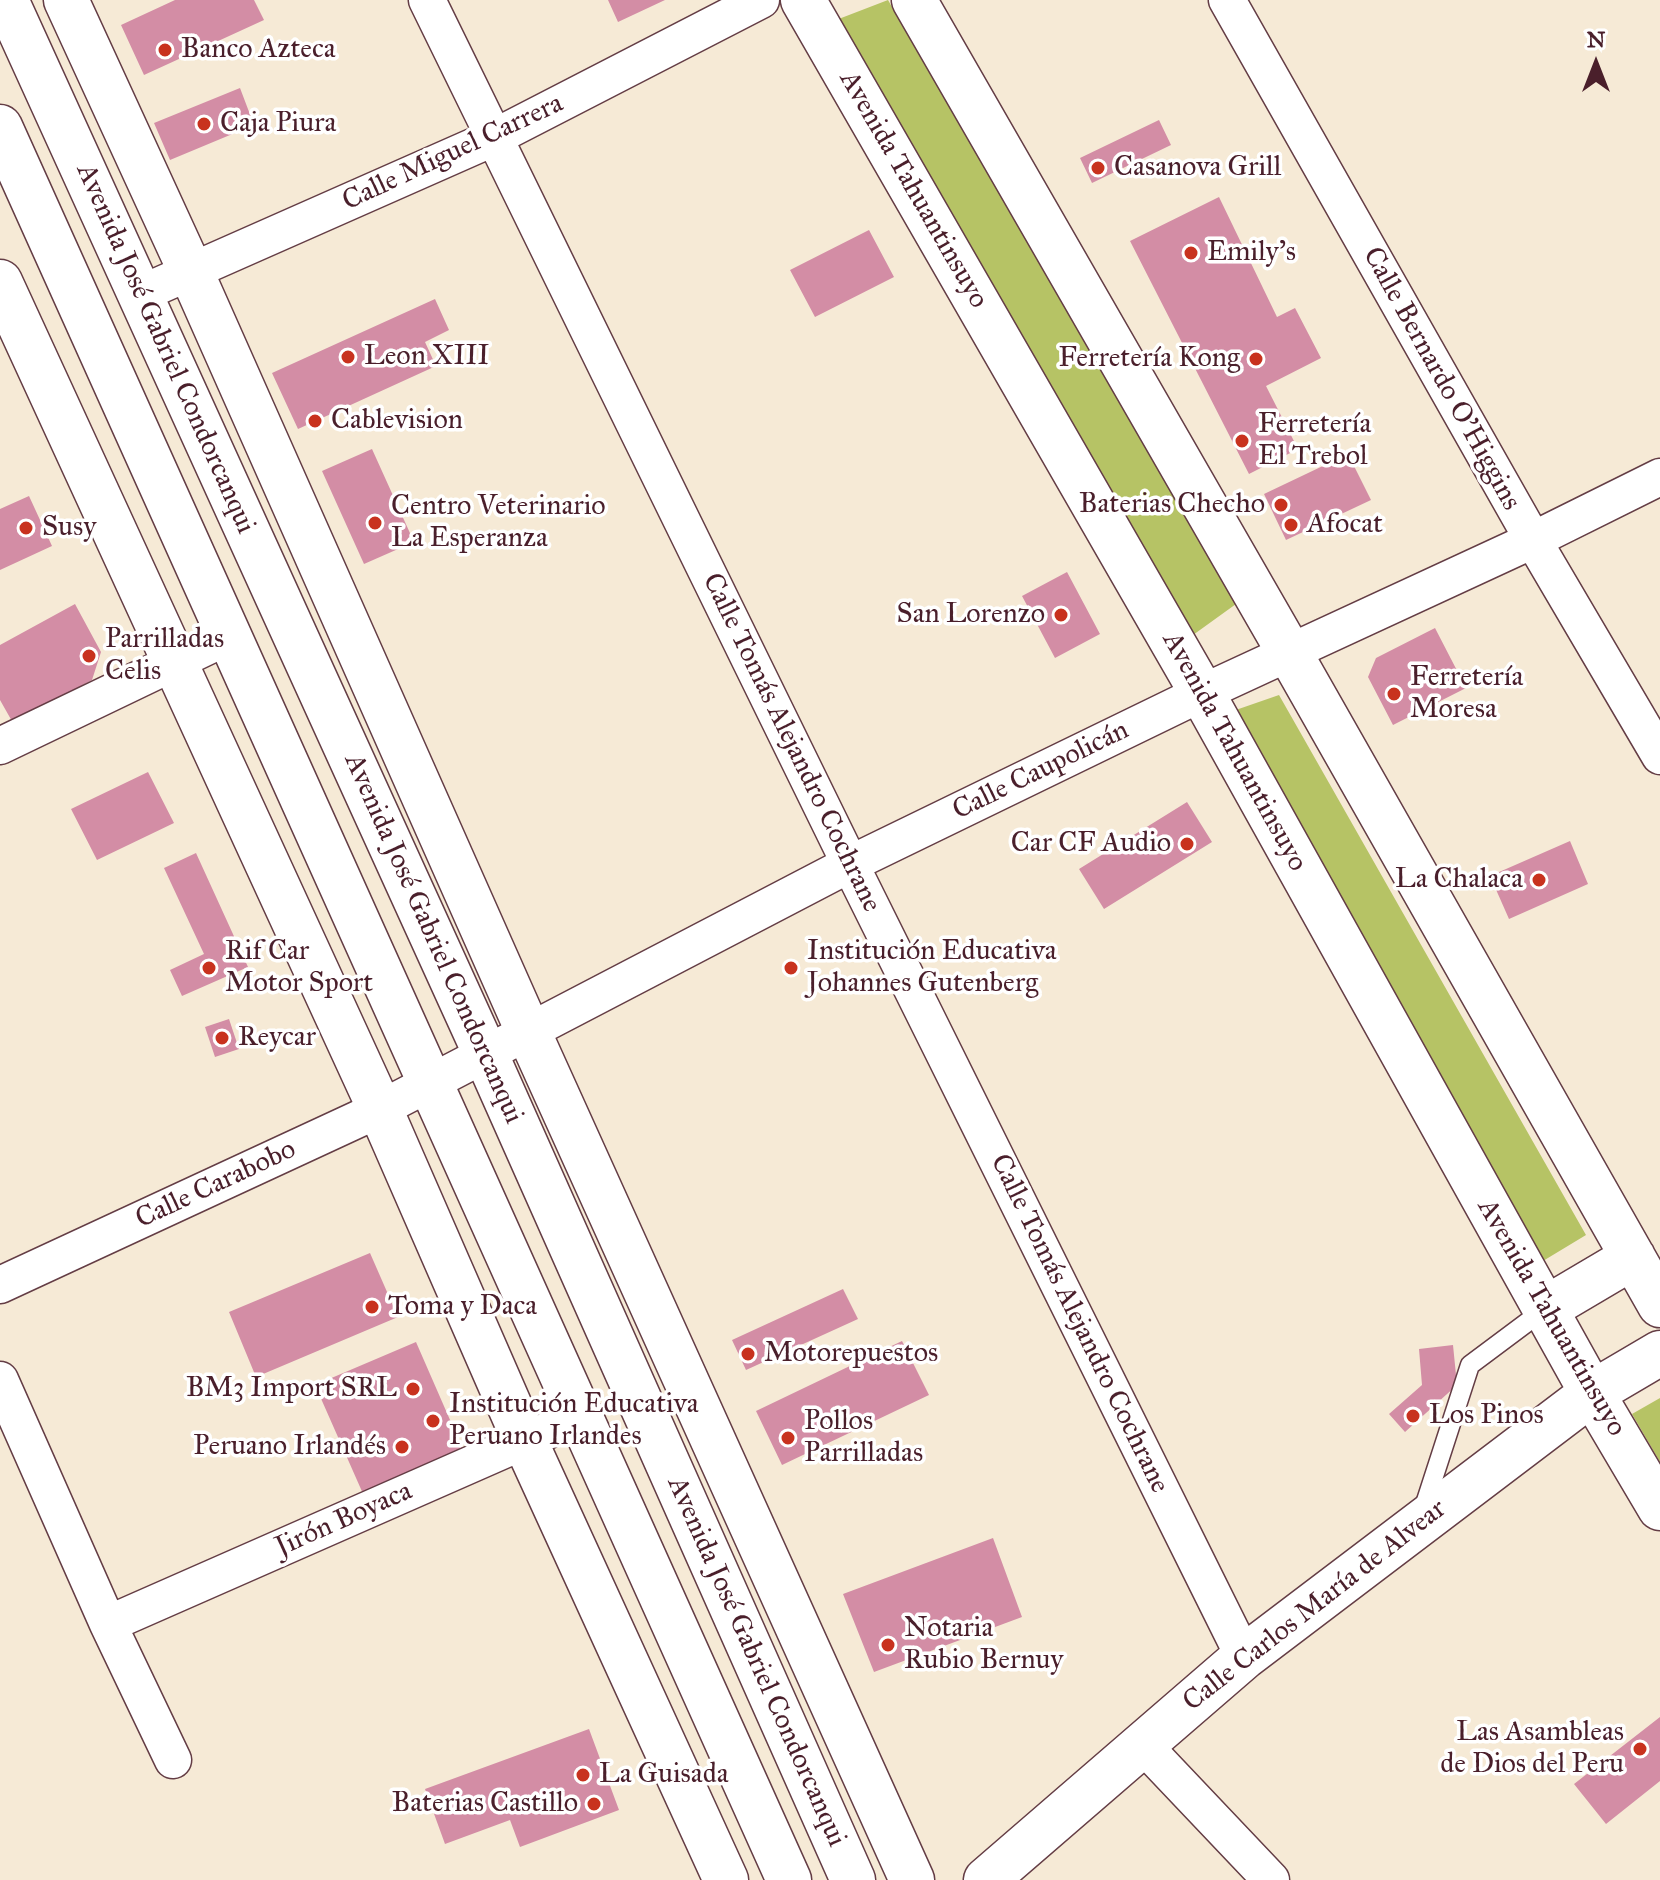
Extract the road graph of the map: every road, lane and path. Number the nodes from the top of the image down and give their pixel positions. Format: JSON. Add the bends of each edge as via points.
{"nodes":[{"id":1,"x":6,"y":0,"type":"edge"},
{"id":2,"x":66,"y":0,"type":"edge"},
{"id":3,"x":427,"y":0,"type":"edge"},
{"id":4,"x":761,"y":0,"type":"edge"},
{"id":5,"x":803,"y":0,"type":"edge"},
{"id":6,"x":914,"y":0,"type":"edge"},
{"id":7,"x":1227,"y":0,"type":"edge"},
{"id":8,"x":0,"y":127,"type":"edge"},
{"id":9,"x":493,"y":138,"type":"junction"},
{"id":10,"x":11,"y":180,"type":"edge"},
{"id":11,"x":191,"y":272,"type":"junction"},
{"id":12,"x":0,"y":282,"type":"edge"},
{"id":13,"x":140,"y":294,"type":"junction"},
{"id":14,"x":1660,"y":477,"type":"edge"},
{"id":15,"x":1533,"y":540,"type":"junction"},
{"id":16,"x":229,"y":636,"type":"junction"},
{"id":17,"x":1289,"y":652,"type":"junction"},
{"id":18,"x":174,"y":662,"type":"junction"},
{"id":19,"x":1202,"y":693,"type":"junction"},
{"id":20,"x":0,"y":746,"type":"edge"},
{"id":21,"x":1660,"y":756,"type":"edge"},
{"id":22,"x":850,"y":864,"type":"junction"},
{"id":23,"x":528,"y":1031,"type":"junction"},
{"id":24,"x":486,"y":1055,"type":"junction"},
{"id":25,"x":430,"y":1083,"type":"junction"},
{"id":26,"x":380,"y":1109,"type":"junction"},
{"id":27,"x":1633,"y":1257,"type":"junction"},
{"id":28,"x":0,"y":1285,"type":"edge"},
{"id":29,"x":1660,"y":1305,"type":"edge"},
{"id":30,"x":1545,"y":1309,"type":"junction"},
{"id":31,"x":1660,"y":1353,"type":"edge"},
{"id":32,"x":0,"y":1380,"type":"edge"},
{"id":33,"x":1592,"y":1393,"type":"junction"},
{"id":34,"x":581,"y":1416,"type":"junction"},
{"id":35,"x":525,"y":1441,"type":"junction"},
{"id":36,"x":1660,"y":1508,"type":"edge"},
{"id":37,"x":1419,"y":1524,"type":"junction"},
{"id":38,"x":108,"y":1624,"type":"junction"},
{"id":39,"x":1244,"y":1657,"type":"junction"},
{"id":40,"x":1142,"y":1744,"type":"junction"},
{"id":41,"x":173,"y":1760,"type":"dead end"},
{"id":42,"x":726,"y":1880,"type":"edge"},
{"id":43,"x":789,"y":1880,"type":"edge"},
{"id":44,"x":853,"y":1880,"type":"edge"},
{"id":45,"x":912,"y":1880,"type":"edge"},
{"id":46,"x":986,"y":1880,"type":"edge"},
{"id":47,"x":1271,"y":1880,"type":"edge"}],
"edges":[{"from":1,"to":13,"type":"main road","name":"Avenida José Gabriel Condorcanqui"},
{"from":2,"to":11,"type":"main road","name":"Avenida José Gabriel Condorcanqui"},
{"from":3,"to":9,"type":"street","name":"Calle Tomás Alejandro Cochrane"},
{"from":4,"to":9,"type":"street","name":"Calle Miguel Carrera"},
{"from":5,"to":19,"type":"main road","name":"Avenida Tahuantinsuyo"},
{"from":6,"to":17,"type":"main road"},
{"from":7,"to":15,"type":"street","name":"Calle Bernardo O'Higgins"},
{"from":8,"to":10,"type":"main road","name":"Avenida José Gabriel Condorcanqui"},
{"from":9,"to":11,"type":"street","name":"Calle Miguel Carrera"},
{"from":9,"to":22,"type":"street","name":"Calle Tomás Alejandro Cochrane"},
{"from":10,"to":16,"type":"main road","name":"Avenida José Gabriel Condorcanqui"},
{"from":11,"to":13,"type":"street","name":"Calle Miguel Carrera"},
{"from":11,"to":23,"type":"main road","name":"Avenida José Gabriel Condorcanqui"},
{"from":12,"to":18,"type":"main road"},
{"from":13,"to":24,"type":"main road","name":"Avenida José Gabriel Condorcanqui"},
{"from":14,"to":15,"type":"street","name":"Calle Caupolicán"},
{"from":15,"to":17,"type":"street","name":"Calle Caupolicán"},
{"from":15,"to":21,"type":"street","name":"Calle Bernardo O'Higgins"},
{"from":16,"to":18,"type":"street"},
{"from":16,"to":25,"type":"main road","name":"Avenida José Gabriel Condorcanqui"},
{"from":17,"to":19,"type":"street","name":"Calle Caupolicán"},
{"from":17,"to":27,"type":"main road"},
{"from":18,"to":20,"type":"street"},
{"from":18,"to":26,"type":"main road"},
{"from":19,"to":22,"type":"street","name":"Calle Caupolicán"},
{"from":19,"to":30,"type":"main road","name":"Avenida Tahuantinsuyo"},
{"from":22,"to":23,"type":"street","name":"Calle Caupolicán"},
{"from":22,"to":39,"type":"street","name":"Calle Tomás Alejandro Cochrane"},
{"from":23,"to":24,"type":"street","name":"Calle Caupolicán"},
{"from":23,"to":45,"type":"main road","name":"Avenida José Gabriel Condorcanqui"},
{"from":24,"to":25,"type":"street","name":"Calle Caupolicán"},
{"from":24,"to":44,"type":"main road","name":"Avenida José Gabriel Condorcanqui"},
{"from":25,"to":26,"type":"street","name":"Calle Carabobo"},
{"from":25,"to":34,"type":"main road","name":"Avenida José Gabriel Condorcanqui"},
{"from":26,"to":28,"type":"street","name":"Calle Carabobo"},
{"from":26,"to":35,"type":"main road"},
{"from":27,"to":29,"type":"main road"},
{"from":27,"to":30,"type":"main road"},
{"from":30,"to":33,"type":"main road","name":"Avenida Tahuantinsuyo"},
{"from":30,"to":37,"type":"lane","via":[[1470,1365]]},
{"from":31,"to":33,"type":"main road","name":"Calle Carlos María de Alvear"},
{"from":32,"to":38,"type":"street"},
{"from":33,"to":36,"type":"main road","name":"Avenida Tahuantinsuyo"},
{"from":33,"to":37,"type":"main road","name":"Calle Carlos María de Alvear"},
{"from":34,"to":35,"type":"street","name":"Jirón Boyaca"},
{"from":34,"to":43,"type":"main road","name":"Avenida José Gabriel Condorcanqui"},
{"from":35,"to":38,"type":"street","name":"Jirón Boyaca"},
{"from":35,"to":42,"type":"main road"},
{"from":37,"to":39,"type":"main road","name":"Calle Carlos María de Alvear"},
{"from":38,"to":41,"type":"street"},
{"from":39,"to":40,"type":"main road","name":"Calle Carlos María de Alvear"},
{"from":40,"to":46,"type":"main road","name":"Calle Carlos María de Alvear"},
{"from":40,"to":47,"type":"street"}]}
